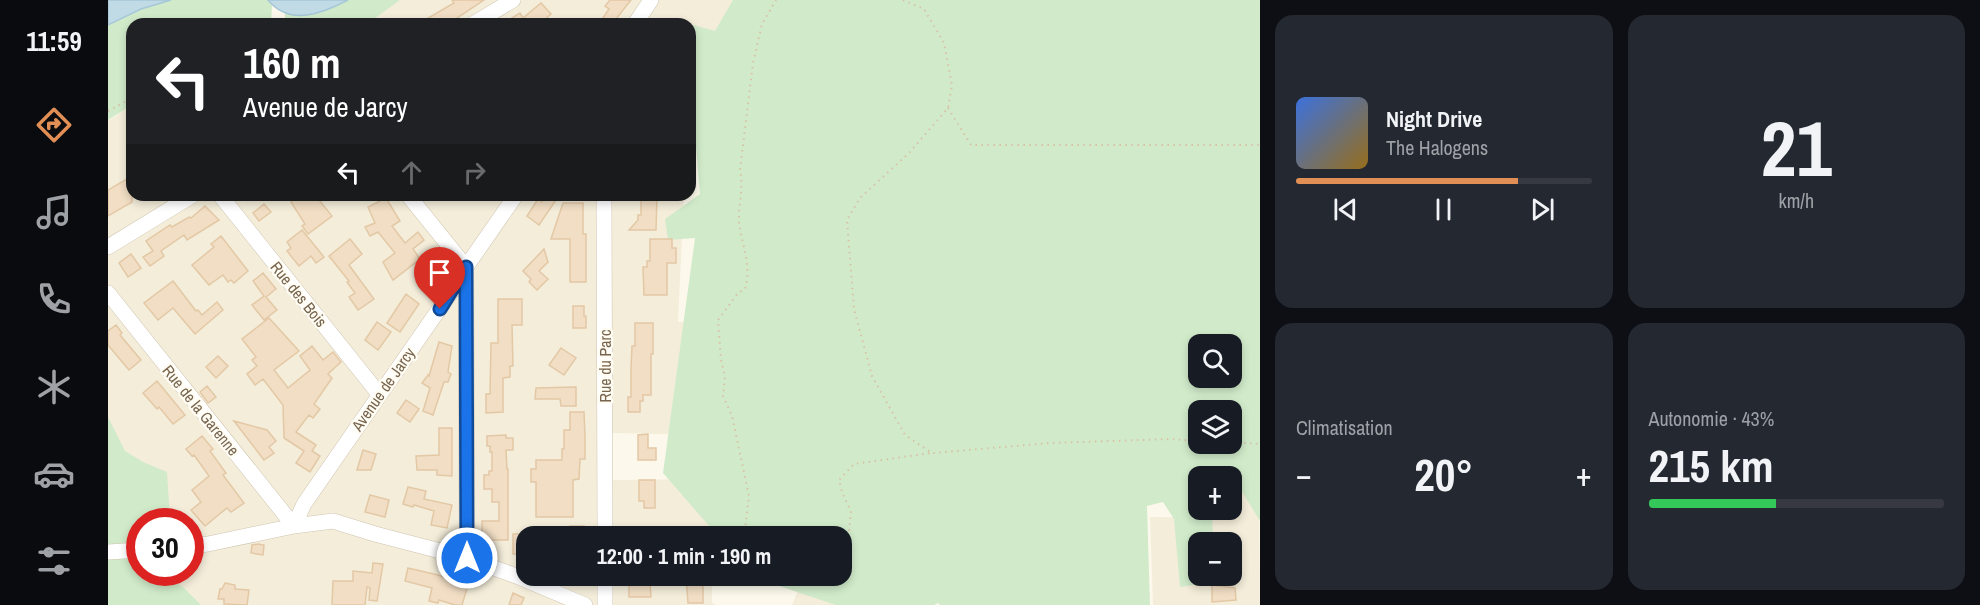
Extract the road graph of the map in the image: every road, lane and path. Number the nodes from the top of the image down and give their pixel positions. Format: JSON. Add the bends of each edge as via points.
{"nodes":[{"id":1,"x":513,"y":0,"type":"edge"},
{"id":2,"x":651,"y":0,"type":"edge"},
{"id":3,"x":776,"y":0,"type":"edge"},
{"id":4,"x":903,"y":0,"type":"edge"},
{"id":5,"x":483,"y":18,"type":"edge"},
{"id":6,"x":639,"y":18,"type":"edge"},
{"id":7,"x":126,"y":101,"type":"edge"},
{"id":8,"x":948,"y":108,"type":"junction"},
{"id":9,"x":108,"y":111,"type":"edge"},
{"id":10,"x":1260,"y":146,"type":"edge"},
{"id":11,"x":183,"y":201,"type":"edge"},
{"id":12,"x":224,"y":201,"type":"edge"},
{"id":13,"x":413,"y":201,"type":"edge"},
{"id":14,"x":512,"y":201,"type":"edge"},
{"id":15,"x":604,"y":201,"type":"edge"},
{"id":16,"x":108,"y":247,"type":"edge"},
{"id":17,"x":466,"y":267,"type":"junction"},
{"id":18,"x":108,"y":293,"type":"edge"},
{"id":19,"x":379,"y":394,"type":"junction"},
{"id":20,"x":1188,"y":440,"type":"edge"},
{"id":21,"x":1242,"y":443,"type":"edge"},
{"id":22,"x":1260,"y":444,"type":"edge"},
{"id":23,"x":932,"y":453,"type":"junction"},
{"id":24,"x":294,"y":526,"type":"junction"},
{"id":25,"x":605,"y":526,"type":"edge"},
{"id":26,"x":745,"y":526,"type":"edge"},
{"id":27,"x":850,"y":526,"type":"edge"},
{"id":28,"x":204,"y":544,"type":"edge"},
{"id":29,"x":126,"y":551,"type":"edge"},
{"id":30,"x":108,"y":552,"type":"edge"},
{"id":31,"x":467,"y":558,"type":"junction"},
{"id":32,"x":605,"y":586,"type":"edge"},
{"id":33,"x":585,"y":605,"type":"edge"},
{"id":34,"x":605,"y":605,"type":"edge"}],
"edges":[{"from":1,"to":5,"type":"street"},
{"from":2,"to":6,"type":"street"},
{"from":3,"to":26,"type":"path","via":[[762,24],[753,63],[740,170],[739,221],[748,281],[718,320],[726,376],[723,396],[732,416],[749,496]]},
{"from":4,"to":8,"type":"path","via":[[924,9],[944,43],[952,85]]},
{"from":7,"to":9,"type":"path"},
{"from":8,"to":10,"type":"path","via":[[971,145]]},
{"from":8,"to":23,"type":"path","via":[[909,153],[860,198],[847,220],[854,309],[872,376],[905,435]]},
{"from":11,"to":16,"type":"street"},
{"from":12,"to":19,"type":"street","name":"Rue des Bois"},
{"from":13,"to":17,"type":"street"},
{"from":14,"to":17,"type":"street","name":"Avenue de Jarcy"},
{"from":15,"to":25,"type":"street","name":"Rue du Parc"},
{"from":17,"to":19,"type":"street","name":"Avenue de Jarcy"},
{"from":17,"to":31,"type":"street"},
{"from":18,"to":24,"type":"street","name":"Rue de la Garenne"},
{"from":19,"to":24,"type":"street","name":"Avenue de Jarcy","via":[[304,504]]},
{"from":20,"to":23,"type":"path","via":[[1051,443]]},
{"from":21,"to":22,"type":"path"},
{"from":23,"to":27,"type":"path","via":[[854,464],[839,480],[851,512]]},
{"from":24,"to":28,"type":"street"},
{"from":24,"to":31,"type":"street","via":[[333,521]]},
{"from":29,"to":30,"type":"street"},
{"from":31,"to":33,"type":"street"},
{"from":32,"to":34,"type":"street"}]}
